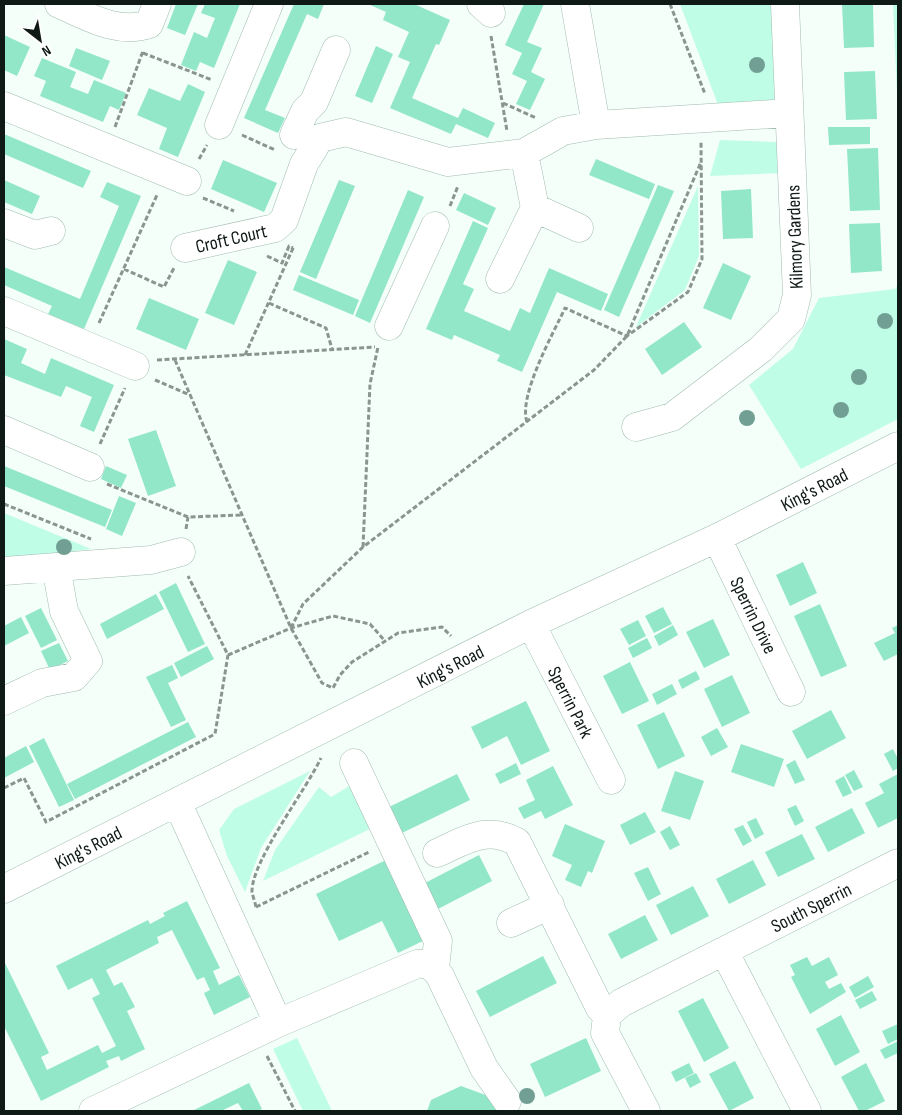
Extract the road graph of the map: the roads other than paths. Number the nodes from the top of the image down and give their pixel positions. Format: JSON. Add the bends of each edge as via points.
{"nodes":[{"id":1,"x":59,"y":4,"type":"edge"},
{"id":2,"x":157,"y":4,"type":"edge"},
{"id":3,"x":269,"y":4,"type":"edge"},
{"id":4,"x":575,"y":4,"type":"edge"},
{"id":5,"x":785,"y":4,"type":"edge"},
{"id":6,"x":336,"y":50,"type":"dead end"},
{"id":7,"x":314,"y":102,"type":"junction"},
{"id":8,"x":4,"y":106,"type":"edge"},
{"id":9,"x":789,"y":113,"type":"junction"},
{"id":10,"x":219,"y":125,"type":"road end"},
{"id":11,"x":596,"y":125,"type":"junction"},
{"id":12,"x":339,"y":132,"type":"junction"},
{"id":13,"x":294,"y":135,"type":"dead end"},
{"id":14,"x":518,"y":154,"type":"junction"},
{"id":15,"x":177,"y":177,"type":"road end"},
{"id":16,"x":535,"y":208,"type":"junction"},
{"id":17,"x":4,"y":222,"type":"edge"},
{"id":18,"x":435,"y":226,"type":"dead end"},
{"id":19,"x":579,"y":228,"type":"dead end"},
{"id":20,"x":50,"y":230,"type":"dead end"},
{"id":21,"x":185,"y":248,"type":"road end"},
{"id":22,"x":500,"y":279,"type":"dead end"},
{"id":23,"x":4,"y":311,"type":"edge"},
{"id":24,"x":384,"y":336,"type":"road end"},
{"id":25,"x":135,"y":366,"type":"road end"},
{"id":26,"x":636,"y":426,"type":"dead end"},
{"id":27,"x":4,"y":430,"type":"edge"},
{"id":28,"x":898,"y":446,"type":"edge"},
{"id":29,"x":90,"y":467,"type":"road end"},
{"id":30,"x":717,"y":538,"type":"junction"},
{"id":31,"x":181,"y":552,"type":"road end"},
{"id":32,"x":56,"y":567,"type":"junction"},
{"id":33,"x":4,"y":571,"type":"edge"},
{"id":34,"x":531,"y":624,"type":"junction"},
{"id":35,"x":792,"y":692,"type":"dead end"},
{"id":36,"x":4,"y":701,"type":"edge"},
{"id":37,"x":354,"y":763,"type":"dead end"},
{"id":38,"x":611,"y":780,"type":"dead end"},
{"id":39,"x":177,"y":802,"type":"junction"},
{"id":40,"x":437,"y":853,"type":"dead end"},
{"id":41,"x":898,"y":863,"type":"edge"},
{"id":42,"x":4,"y":889,"type":"edge"},
{"id":43,"x":550,"y":905,"type":"junction"},
{"id":44,"x":511,"y":923,"type":"dead end"},
{"id":45,"x":724,"y":951,"type":"junction"},
{"id":46,"x":435,"y":968,"type":"junction"},
{"id":47,"x":607,"y":1015,"type":"junction"},
{"id":48,"x":267,"y":1028,"type":"junction"},
{"id":49,"x":507,"y":1102,"type":"dead end"},
{"id":50,"x":93,"y":1111,"type":"edge"},
{"id":51,"x":646,"y":1111,"type":"edge"},
{"id":52,"x":807,"y":1111,"type":"edge"}],
"edges":[{"from":1,"to":2,"type":"street","via":[[111,25],[140,41]]},
{"from":3,"to":10,"type":"street"},
{"from":4,"to":11,"type":"street"},
{"from":5,"to":9,"type":"street","name":"Kilmory Gardens"},
{"from":6,"to":7,"type":"street"},
{"from":7,"to":12,"type":"street","via":[[331,114]]},
{"from":7,"to":13,"type":"street"},
{"from":8,"to":15,"type":"street"},
{"from":9,"to":11,"type":"street"},
{"from":9,"to":26,"type":"street","name":"Kilmory Gardens","via":[[797,295],[791,319],[762,349],[672,417]]},
{"from":11,"to":14,"type":"street","via":[[563,131]]},
{"from":12,"to":14,"type":"street","via":[[448,162]]},
{"from":12,"to":21,"type":"street","name":"Croft Court","via":[[320,138],[304,164],[284,220],[275,228]]},
{"from":14,"to":16,"type":"street"},
{"from":16,"to":19,"type":"street"},
{"from":16,"to":22,"type":"street"},
{"from":17,"to":20,"type":"street","via":[[35,235]]},
{"from":18,"to":24,"type":"street"},
{"from":23,"to":25,"type":"street"},
{"from":27,"to":29,"type":"street"},
{"from":28,"to":30,"type":"street","name":"King's Road"},
{"from":30,"to":34,"type":"street","name":"King's Road"},
{"from":30,"to":35,"type":"street","name":"Sperrin Drive"},
{"from":31,"to":32,"type":"street","via":[[151,560]]},
{"from":32,"to":33,"type":"street"},
{"from":32,"to":36,"type":"street","via":[[64,611],[88,661],[74,677],[42,683]]},
{"from":34,"to":38,"type":"street","name":"Sperrin Park"},
{"from":34,"to":39,"type":"street","name":"King's Road"},
{"from":37,"to":46,"type":"street","via":[[438,941]]},
{"from":39,"to":42,"type":"street","name":"King's Road"},
{"from":39,"to":48,"type":"street","via":[[230,920]]},
{"from":40,"to":43,"type":"street","via":[[481,833],[504,835],[516,842]]},
{"from":41,"to":45,"type":"street","name":"South Sperrin"},
{"from":43,"to":44,"type":"street"},
{"from":43,"to":47,"type":"street","via":[[600,1008]]},
{"from":45,"to":47,"type":"street","name":"South Sperrin","via":[[621,1003]]},
{"from":45,"to":52,"type":"street"},
{"from":46,"to":48,"type":"street","via":[[417,964]]},
{"from":46,"to":49,"type":"street","via":[[484,1068]]},
{"from":47,"to":51,"type":"street","via":[[605,1033]]},
{"from":48,"to":50,"type":"street"}]}
